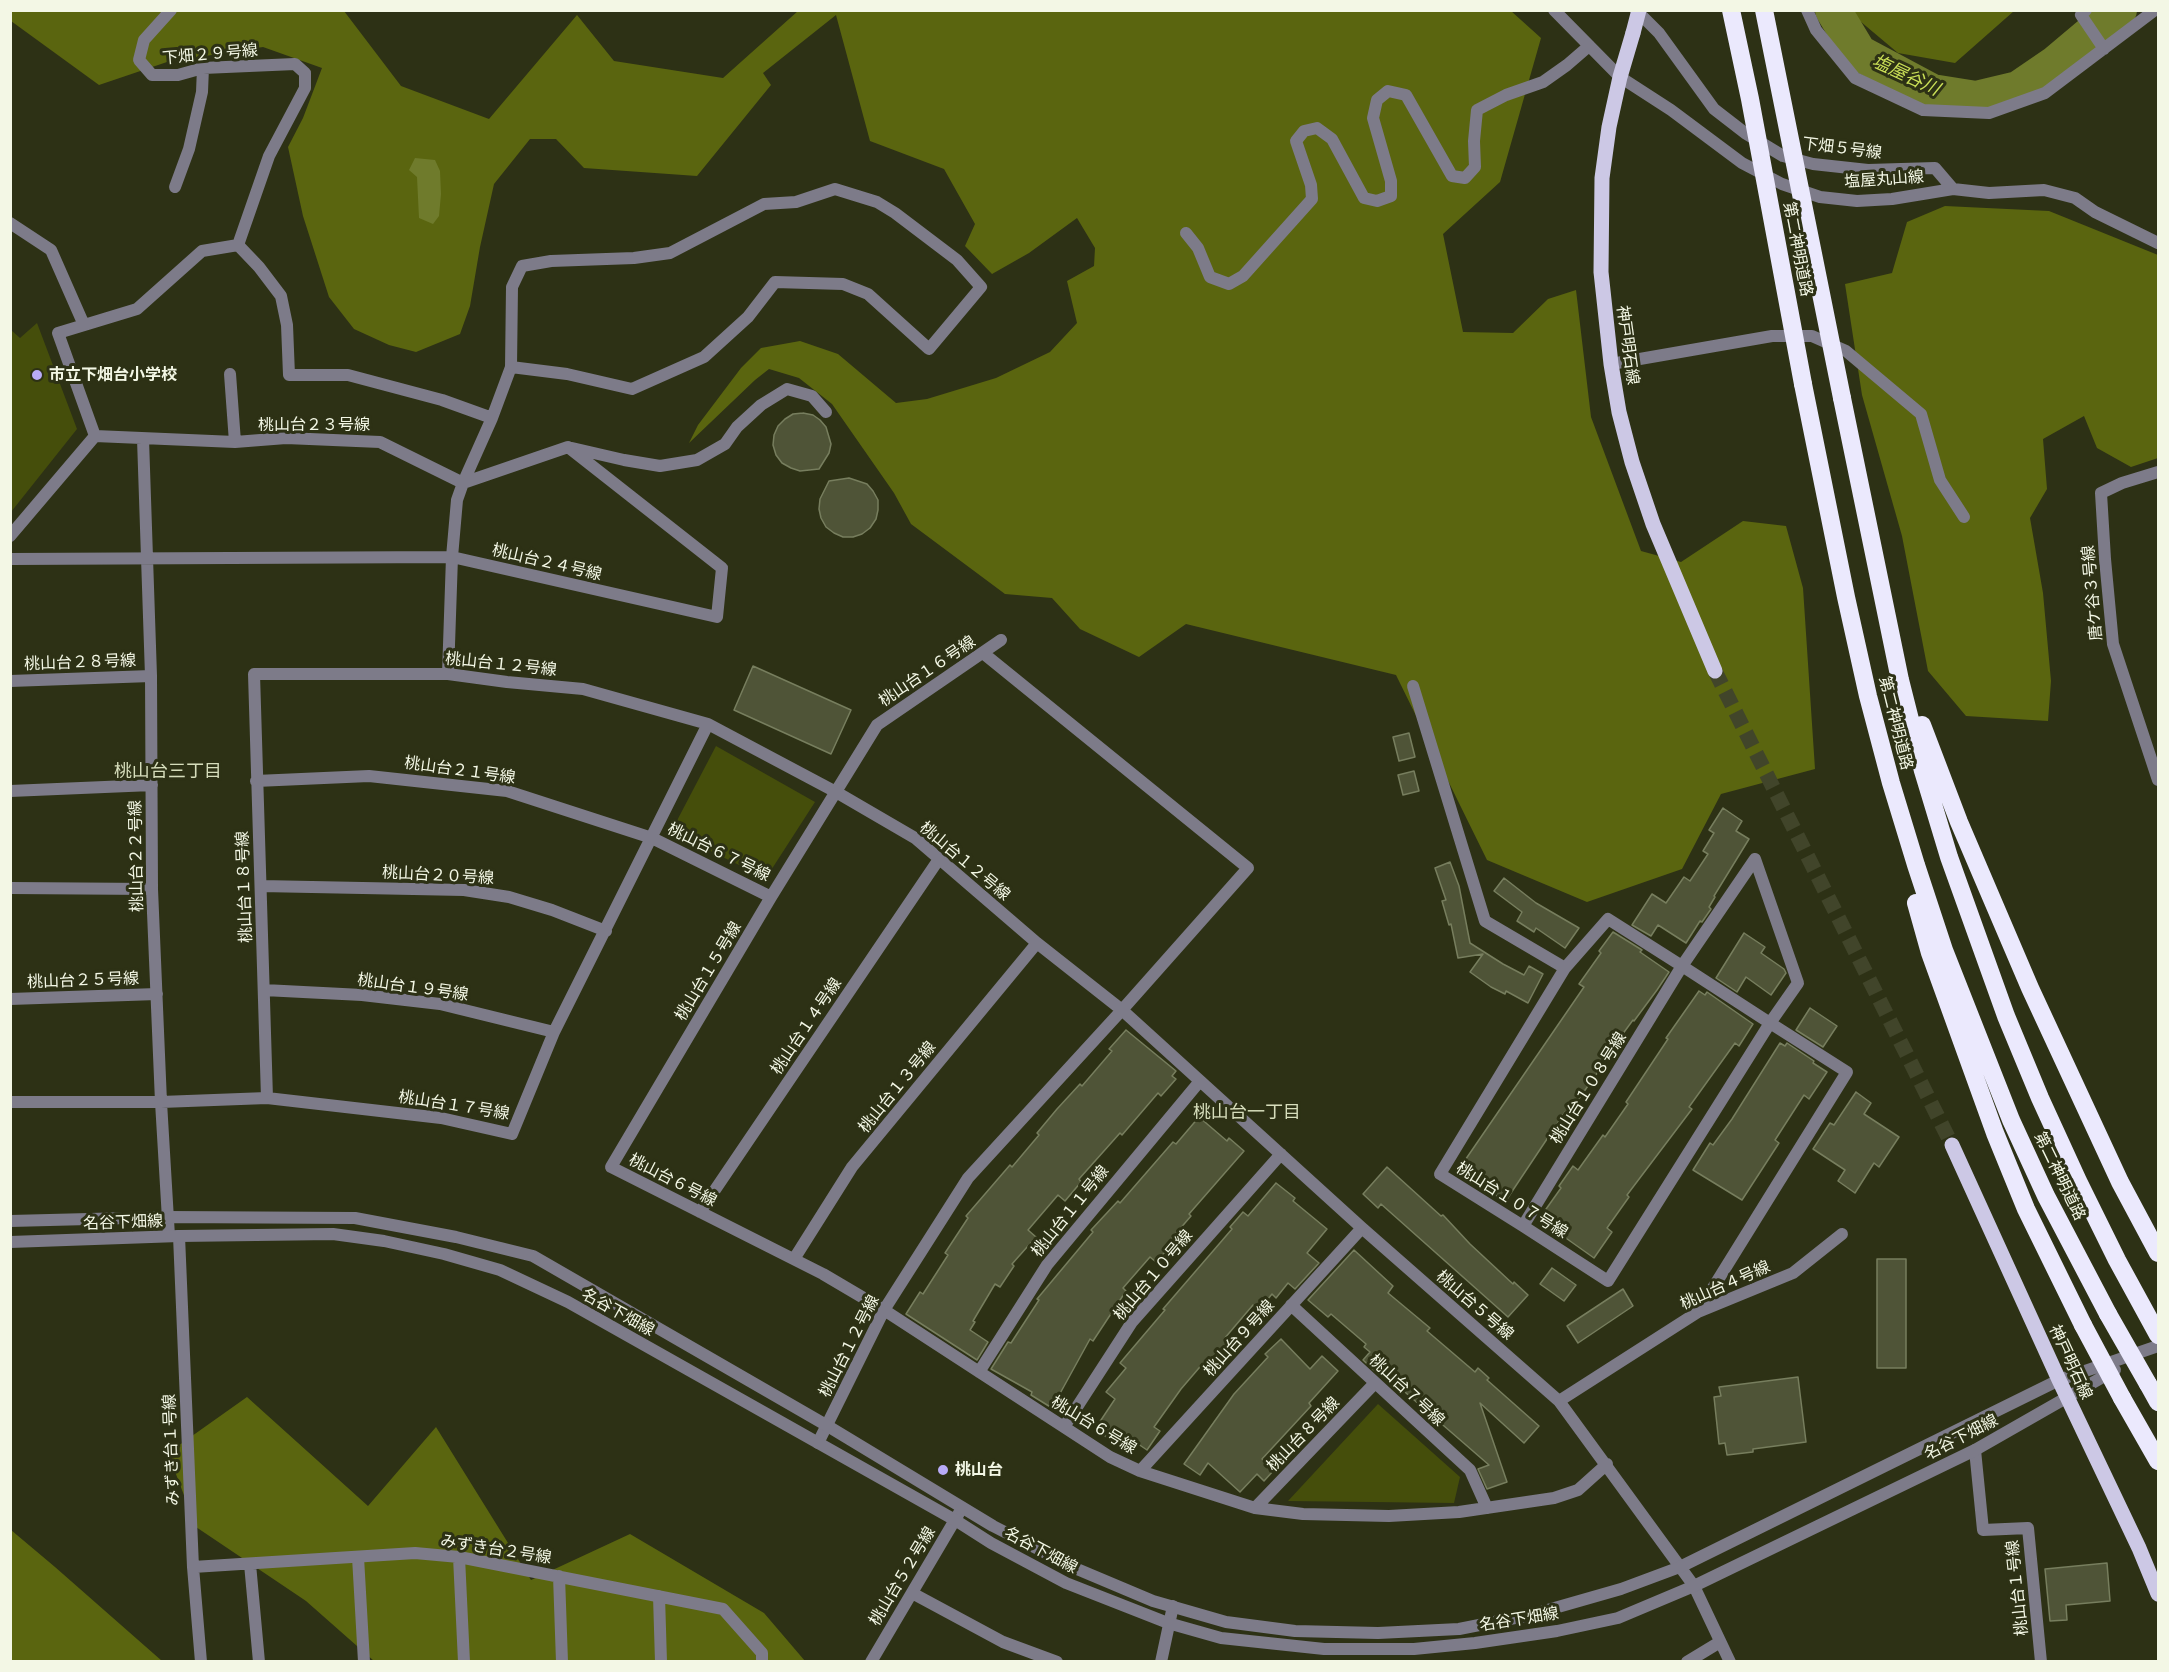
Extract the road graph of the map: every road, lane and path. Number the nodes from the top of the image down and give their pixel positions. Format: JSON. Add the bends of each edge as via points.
{"nodes":[{"id":1,"x":171,"y":10,"type":"edge"},
{"id":2,"x":1554,"y":10,"type":"edge"},
{"id":3,"x":1637,"y":10,"type":"edge"},
{"id":4,"x":1731,"y":10,"type":"edge"},
{"id":5,"x":1764,"y":10,"type":"edge"},
{"id":6,"x":1807,"y":10,"type":"edge"},
{"id":7,"x":2086,"y":10,"type":"edge"},
{"id":8,"x":2155,"y":10,"type":"edge"},
{"id":9,"x":1589,"y":46,"type":"junction"},
{"id":10,"x":2104,"y":48,"type":"junction"},
{"id":11,"x":203,"y":68,"type":"junction"},
{"id":12,"x":1620,"y":77,"type":"junction"},
{"id":13,"x":175,"y":187,"type":"dead end"},
{"id":14,"x":1953,"y":189,"type":"junction"},
{"id":15,"x":10,"y":223,"type":"edge"},
{"id":16,"x":1185,"y":233,"type":"dead end"},
{"id":17,"x":2158,"y":243,"type":"edge"},
{"id":18,"x":238,"y":245,"type":"junction"},
{"id":19,"x":84,"y":325,"type":"junction"},
{"id":20,"x":1611,"y":364,"type":"junction"},
{"id":21,"x":511,"y":367,"type":"junction"},
{"id":22,"x":230,"y":374,"type":"dead end"},
{"id":23,"x":826,"y":412,"type":"dead end"},
{"id":24,"x":492,"y":418,"type":"junction"},
{"id":25,"x":95,"y":436,"type":"junction"},
{"id":26,"x":143,"y":439,"type":"junction"},
{"id":27,"x":235,"y":442,"type":"junction"},
{"id":28,"x":568,"y":447,"type":"junction"},
{"id":29,"x":2158,"y":472,"type":"edge"},
{"id":30,"x":463,"y":483,"type":"junction"},
{"id":31,"x":1964,"y":517,"type":"dead end"},
{"id":32,"x":10,"y":536,"type":"edge"},
{"id":33,"x":452,"y":557,"type":"junction"},
{"id":34,"x":10,"y":559,"type":"edge"},
{"id":35,"x":148,"y":559,"type":"junction"},
{"id":36,"x":1880,"y":589,"type":"junction"},
{"id":37,"x":1001,"y":640,"type":"dead end"},
{"id":38,"x":983,"y":653,"type":"junction"},
{"id":39,"x":1715,"y":671,"type":"tunnel mouth"},
{"id":40,"x":254,"y":674,"type":"joint"},
{"id":41,"x":448,"y":674,"type":"junction"},
{"id":42,"x":151,"y":676,"type":"junction"},
{"id":43,"x":10,"y":681,"type":"edge"},
{"id":44,"x":1413,"y":686,"type":"dead end"},
{"id":45,"x":1868,"y":696,"type":"junction"},
{"id":46,"x":708,"y":724,"type":"junction"},
{"id":47,"x":2158,"y":780,"type":"edge"},
{"id":48,"x":256,"y":781,"type":"junction"},
{"id":49,"x":152,"y":785,"type":"junction"},
{"id":50,"x":10,"y":791,"type":"edge"},
{"id":51,"x":836,"y":792,"type":"junction"},
{"id":52,"x":652,"y":838,"type":"junction"},
{"id":53,"x":939,"y":859,"type":"junction"},
{"id":54,"x":261,"y":886,"type":"junction"},
{"id":55,"x":10,"y":888,"type":"edge"},
{"id":56,"x":152,"y":889,"type":"junction"},
{"id":57,"x":771,"y":897,"type":"junction"},
{"id":58,"x":606,"y":931,"type":"junction"},
{"id":59,"x":1036,"y":943,"type":"junction"},
{"id":60,"x":1682,"y":966,"type":"junction"},
{"id":61,"x":1565,"y":968,"type":"junction"},
{"id":62,"x":264,"y":990,"type":"junction"},
{"id":63,"x":157,"y":994,"type":"junction"},
{"id":64,"x":10,"y":999,"type":"edge"},
{"id":65,"x":1122,"y":1010,"type":"junction"},
{"id":66,"x":1770,"y":1023,"type":"junction"},
{"id":67,"x":554,"y":1032,"type":"junction"},
{"id":68,"x":1200,"y":1081,"type":"junction"},
{"id":69,"x":267,"y":1098,"type":"junction"},
{"id":70,"x":10,"y":1102,"type":"edge"},
{"id":71,"x":161,"y":1102,"type":"junction"},
{"id":72,"x":1953,"y":1145,"type":"tunnel mouth"},
{"id":73,"x":1281,"y":1154,"type":"junction"},
{"id":74,"x":611,"y":1167,"type":"joint"},
{"id":75,"x":700,"y":1212,"type":"junction"},
{"id":76,"x":168,"y":1217,"type":"junction"},
{"id":77,"x":10,"y":1221,"type":"edge"},
{"id":78,"x":1523,"y":1227,"type":"junction"},
{"id":79,"x":1362,"y":1228,"type":"junction"},
{"id":80,"x":1842,"y":1234,"type":"dead end"},
{"id":81,"x":174,"y":1236,"type":"junction"},
{"id":82,"x":10,"y":1242,"type":"edge"},
{"id":83,"x":2158,"y":1253,"type":"edge"},
{"id":84,"x":794,"y":1259,"type":"junction"},
{"id":85,"x":1291,"y":1305,"type":"junction"},
{"id":86,"x":884,"y":1310,"type":"junction"},
{"id":87,"x":1698,"y":1312,"type":"junction"},
{"id":88,"x":2156,"y":1343,"type":"edge"},
{"id":89,"x":979,"y":1372,"type":"junction"},
{"id":90,"x":2059,"y":1380,"type":"junction"},
{"id":91,"x":1375,"y":1383,"type":"junction"},
{"id":92,"x":2068,"y":1398,"type":"junction"},
{"id":93,"x":1559,"y":1401,"type":"junction"},
{"id":94,"x":2158,"y":1402,"type":"edge"},
{"id":95,"x":826,"y":1425,"type":"junction"},
{"id":96,"x":1064,"y":1427,"type":"junction"},
{"id":97,"x":818,"y":1443,"type":"junction"},
{"id":98,"x":1975,"y":1450,"type":"junction"},
{"id":99,"x":2158,"y":1461,"type":"edge"},
{"id":100,"x":1607,"y":1464,"type":"junction"},
{"id":101,"x":1140,"y":1471,"type":"junction"},
{"id":102,"x":962,"y":1508,"type":"junction"},
{"id":103,"x":1255,"y":1508,"type":"junction"},
{"id":104,"x":1487,"y":1508,"type":"junction"},
{"id":105,"x":955,"y":1520,"type":"junction"},
{"id":106,"x":358,"y":1557,"type":"junction"},
{"id":107,"x":459,"y":1557,"type":"junction"},
{"id":108,"x":250,"y":1564,"type":"junction"},
{"id":109,"x":193,"y":1567,"type":"junction"},
{"id":110,"x":1680,"y":1567,"type":"junction"},
{"id":111,"x":559,"y":1576,"type":"junction"},
{"id":112,"x":1694,"y":1586,"type":"junction"},
{"id":113,"x":912,"y":1593,"type":"junction"},
{"id":114,"x":2158,"y":1594,"type":"edge"},
{"id":115,"x":659,"y":1596,"type":"junction"},
{"id":116,"x":1173,"y":1606,"type":"junction"},
{"id":117,"x":1168,"y":1623,"type":"junction"},
{"id":118,"x":1720,"y":1642,"type":"junction"},
{"id":119,"x":201,"y":1662,"type":"edge"},
{"id":120,"x":259,"y":1662,"type":"edge"},
{"id":121,"x":363,"y":1662,"type":"edge"},
{"id":122,"x":464,"y":1662,"type":"edge"},
{"id":123,"x":562,"y":1662,"type":"edge"},
{"id":124,"x":661,"y":1662,"type":"edge"},
{"id":125,"x":762,"y":1662,"type":"edge"},
{"id":126,"x":871,"y":1662,"type":"edge"},
{"id":127,"x":1057,"y":1662,"type":"edge"},
{"id":128,"x":1161,"y":1662,"type":"edge"},
{"id":129,"x":1687,"y":1662,"type":"edge"},
{"id":130,"x":1730,"y":1662,"type":"edge"},
{"id":131,"x":2041,"y":1662,"type":"edge"}],
"edges":[{"from":1,"to":11,"type":"street","name":"下畑２９号線","via":[[144,40],[139,60],[152,75],[178,75]]},
{"from":2,"to":9,"type":"street","name":"塩屋丸山線"},
{"from":3,"to":12,"type":"main road","name":"神戸明石線","bridge":true},
{"from":3,"to":14,"type":"street","name":"下畑５号線","via":[[1659,33],[1714,109],[1783,156],[1813,164],[1868,170],[1935,168]]},
{"from":4,"to":45,"type":"highway","name":"第二神明道路","bridge":true},
{"from":5,"to":36,"type":"highway","name":"第二神明道路","bridge":true},
{"from":6,"to":10,"type":"street","via":[[1816,30],[1855,78],[1923,110],[1989,113],[2045,93]]},
{"from":7,"to":10,"type":"street","via":[[2081,15]]},
{"from":8,"to":10,"type":"street"},
{"from":9,"to":12,"type":"street","name":"塩屋丸山線"},
{"from":9,"to":16,"type":"street","via":[[1543,82],[1506,94],[1477,110],[1475,167],[1465,178],[1452,176],[1406,95],[1388,91],[1377,100],[1373,118],[1391,181],[1391,196],[1377,201],[1364,198],[1332,139],[1317,128],[1304,130],[1296,141],[1312,199],[1243,276],[1229,284],[1210,277],[1198,248]]},
{"from":11,"to":13,"type":"street","via":[[202,92],[189,149]]},
{"from":11,"to":18,"type":"street","name":"下畑２９号線","via":[[295,64],[305,73],[305,88],[269,156]]},
{"from":12,"to":14,"type":"street","name":"塩屋丸山線","via":[[1742,163],[1782,184],[1820,197],[1857,201]]},
{"from":12,"to":20,"type":"main road","name":"神戸明石線","via":[[1602,178],[1600,224]]},
{"from":14,"to":17,"type":"street","name":"塩屋丸山線","via":[[1989,193],[2044,190],[2075,198]]},
{"from":15,"to":19,"type":"street","via":[[51,250]]},
{"from":18,"to":19,"type":"street","via":[[202,251],[137,309]]},
{"from":18,"to":24,"type":"street","via":[[281,296],[287,325],[289,375],[348,375]]},
{"from":19,"to":25,"type":"street","via":[[58,333]]},
{"from":20,"to":31,"type":"street","via":[[1772,336],[1812,336],[1838,347],[1922,414],[1940,480]]},
{"from":20,"to":39,"type":"main road","name":"神戸明石線","via":[[1627,442],[1653,524]]},
{"from":21,"to":21,"type":"street","via":[[512,287],[522,266],[670,253],[764,204],[796,202],[834,189],[877,202],[895,213],[957,260],[981,287],[929,349],[868,294],[843,284],[775,282],[748,317],[704,357],[632,389],[567,374]]},
{"from":21,"to":24,"type":"street"},
{"from":22,"to":27,"type":"street"},
{"from":23,"to":28,"type":"street","via":[[812,396],[787,389],[761,405],[725,444],[697,460],[660,466]]},
{"from":24,"to":30,"type":"street"},
{"from":25,"to":26,"type":"street","name":"桃山台２３号線"},
{"from":25,"to":32,"type":"street"},
{"from":26,"to":27,"type":"street","name":"桃山台２３号線"},
{"from":26,"to":35,"type":"street","name":"桃山台２２号線"},
{"from":27,"to":30,"type":"street","name":"桃山台２３号線","via":[[286,438],[380,441]]},
{"from":28,"to":30,"type":"street"},
{"from":28,"to":33,"type":"street","name":"桃山台２４号線","via":[[722,568],[717,617]]},
{"from":29,"to":47,"type":"street","name":"唐ケ谷３号線","via":[[2101,493],[2113,644]]},
{"from":30,"to":33,"type":"street","via":[[457,500]]},
{"from":33,"to":35,"type":"street","name":"桃山台２４号線"},
{"from":33,"to":41,"type":"street"},
{"from":34,"to":35,"type":"street","name":"桃山台２４号線"},
{"from":35,"to":42,"type":"street","name":"桃山台２２号線"},
{"from":36,"to":83,"type":"highway","via":[[1911,692],[1959,822],[2076,1088]]},
{"from":36,"to":88,"type":"highway","name":"第二神明道路","via":[[1923,771],[1976,937],[2040,1098],[2139,1300]]},
{"from":37,"to":38,"type":"street","name":"桃山台１６号線"},
{"from":38,"to":51,"type":"street","name":"桃山台１６号線","via":[[877,725]]},
{"from":38,"to":65,"type":"street","via":[[1248,868]]},
{"from":40,"to":41,"type":"street","name":"桃山台１２号線"},
{"from":40,"to":48,"type":"street","name":"桃山台１８号線"},
{"from":41,"to":46,"type":"street","name":"桃山台１２号線","via":[[583,689]]},
{"from":42,"to":43,"type":"street","name":"桃山台２８号線"},
{"from":42,"to":49,"type":"street","name":"桃山台２２号線"},
{"from":44,"to":61,"type":"street","via":[[1485,921]]},
{"from":45,"to":94,"type":"highway","name":"第二神明道路","bridge":true,"via":[[1944,950],[2011,1120],[2046,1196]]},
{"from":45,"to":99,"type":"highway","bridge":true,"via":[[1885,786],[1930,953],[1995,1133],[2026,1209],[2082,1325]]},
{"from":46,"to":51,"type":"street","name":"桃山台１２号線"},
{"from":46,"to":52,"type":"street","name":"桃山台１７号線"},
{"from":48,"to":52,"type":"street","name":"桃山台２１号線","via":[[369,776],[507,791]]},
{"from":48,"to":54,"type":"street","name":"桃山台１８号線"},
{"from":49,"to":50,"type":"street"},
{"from":49,"to":56,"type":"street","name":"桃山台２２号線"},
{"from":51,"to":53,"type":"street","name":"桃山台１２号線","via":[[915,838]]},
{"from":51,"to":57,"type":"street","name":"桃山台１５号線"},
{"from":52,"to":57,"type":"street","name":"桃山台６７号線"},
{"from":52,"to":58,"type":"street","name":"桃山台１７号線"},
{"from":53,"to":59,"type":"street","name":"桃山台１２号線"},
{"from":53,"to":75,"type":"street","name":"桃山台１４号線"},
{"from":54,"to":58,"type":"street","name":"桃山台２０号線","via":[[464,890],[509,897]]},
{"from":54,"to":62,"type":"street","name":"桃山台１８号線"},
{"from":55,"to":56,"type":"street"},
{"from":56,"to":63,"type":"street","name":"桃山台２２号線"},
{"from":57,"to":74,"type":"street","name":"桃山台１５号線"},
{"from":58,"to":67,"type":"street","name":"桃山台１７号線"},
{"from":59,"to":65,"type":"street","name":"桃山台１２号線"},
{"from":59,"to":84,"type":"street","name":"桃山台１３号線","via":[[852,1167]]},
{"from":60,"to":61,"type":"street","name":"桃山台１０７号線","via":[[1608,919]]},
{"from":60,"to":66,"type":"street","name":"桃山台１０７号線"},
{"from":60,"to":66,"type":"street","name":"桃山台１０８号線","via":[[1755,859],[1798,983]]},
{"from":60,"to":78,"type":"street","name":"桃山台１０８号線"},
{"from":61,"to":78,"type":"street","name":"桃山台１０７号線","via":[[1440,1174]]},
{"from":62,"to":67,"type":"street","name":"桃山台１９号線","via":[[440,1004]]},
{"from":62,"to":69,"type":"street","name":"桃山台１８号線"},
{"from":63,"to":64,"type":"street","name":"桃山台２５号線"},
{"from":63,"to":71,"type":"street","name":"桃山台２２号線"},
{"from":65,"to":68,"type":"street","name":"桃山台５号線"},
{"from":65,"to":86,"type":"street","name":"桃山台１２号線","via":[[968,1178]]},
{"from":66,"to":78,"type":"street","name":"桃山台１０７号線","via":[[1608,1281]]},
{"from":66,"to":87,"type":"street","name":"桃山台１０７号線","via":[[1847,1072]]},
{"from":67,"to":69,"type":"street","name":"桃山台１７号線","via":[[512,1134],[441,1118]]},
{"from":68,"to":73,"type":"street","name":"桃山台５号線"},
{"from":68,"to":89,"type":"street","name":"桃山台１１号線","via":[[1047,1265]]},
{"from":69,"to":71,"type":"street","name":"桃山台１７号線"},
{"from":70,"to":71,"type":"street","name":"桃山台１７号線"},
{"from":71,"to":76,"type":"street","name":"桃山台２２号線"},
{"from":72,"to":90,"type":"main road","name":"神戸明石線"},
{"from":73,"to":79,"type":"street","name":"桃山台５号線"},
{"from":73,"to":96,"type":"street","name":"桃山台１０号線","via":[[1132,1322]]},
{"from":74,"to":75,"type":"street","name":"桃山台６号線"},
{"from":75,"to":84,"type":"street","name":"桃山台６号線"},
{"from":76,"to":77,"type":"street","name":"名谷下畑線"},
{"from":76,"to":81,"type":"street","name":"桃山台２２号線"},
{"from":76,"to":95,"type":"street","name":"名谷下畑線","via":[[355,1218],[533,1256]]},
{"from":79,"to":85,"type":"street","name":"桃山台９号線"},
{"from":79,"to":93,"type":"street","name":"桃山台５号線"},
{"from":80,"to":87,"type":"street","name":"桃山台４号線","via":[[1793,1273]]},
{"from":81,"to":82,"type":"street","name":"名谷下畑線"},
{"from":81,"to":97,"type":"street","name":"名谷下畑線","via":[[333,1234],[444,1254],[500,1270],[568,1302]]},
{"from":81,"to":109,"type":"street","name":"みずき台１号線"},
{"from":84,"to":86,"type":"street","name":"桃山台６号線"},
{"from":85,"to":91,"type":"street","name":"桃山台７号線"},
{"from":85,"to":101,"type":"street","name":"桃山台９号線"},
{"from":86,"to":89,"type":"street","name":"桃山台６号線"},
{"from":86,"to":95,"type":"street","name":"桃山台１２号線"},
{"from":87,"to":93,"type":"street","name":"桃山台４号線"},
{"from":88,"to":90,"type":"street","name":"名谷下畑線"},
{"from":88,"to":92,"type":"street","name":"名谷下畑線"},
{"from":89,"to":96,"type":"street","name":"桃山台６号線"},
{"from":90,"to":92,"type":"main road","name":"神戸明石線"},
{"from":90,"to":110,"type":"street","name":"名谷下畑線"},
{"from":91,"to":103,"type":"street","name":"桃山台８号線"},
{"from":91,"to":104,"type":"street","name":"桃山台７号線","via":[[1470,1470]]},
{"from":92,"to":98,"type":"street","name":"名谷下畑線"},
{"from":92,"to":114,"type":"main road","name":"神戸明石線"},
{"from":93,"to":100,"type":"street","name":"桃山台５号線"},
{"from":95,"to":97,"type":"street","name":"桃山台１２号線"},
{"from":95,"to":102,"type":"street","name":"名谷下畑線"},
{"from":96,"to":101,"type":"street","name":"桃山台６号線"},
{"from":97,"to":105,"type":"street","name":"名谷下畑線"},
{"from":98,"to":112,"type":"street","name":"名谷下畑線"},
{"from":98,"to":131,"type":"street","name":"桃山台１号線","via":[[1983,1530],[2028,1528]]},
{"from":100,"to":104,"type":"street","name":"桃山台６号線","via":[[1578,1490],[1554,1498]]},
{"from":100,"to":110,"type":"street","name":"桃山台５号線"},
{"from":101,"to":103,"type":"street","name":"桃山台６号線"},
{"from":102,"to":105,"type":"street","name":"桃山台５２号線"},
{"from":102,"to":116,"type":"street","name":"名谷下畑線","via":[[1077,1569]]},
{"from":103,"to":104,"type":"street","name":"桃山台６号線","via":[[1303,1514],[1389,1516]]},
{"from":105,"to":113,"type":"street","name":"桃山台５２号線"},
{"from":105,"to":117,"type":"street","name":"名谷下畑線","via":[[1066,1583]]},
{"from":106,"to":107,"type":"street","name":"みずき台２号線","via":[[415,1553]]},
{"from":106,"to":108,"type":"street","name":"みずき台２号線"},
{"from":106,"to":121,"type":"street"},
{"from":107,"to":111,"type":"street","name":"みずき台２号線"},
{"from":107,"to":122,"type":"street"},
{"from":108,"to":109,"type":"street","name":"みずき台２号線"},
{"from":108,"to":120,"type":"street"},
{"from":109,"to":119,"type":"street","name":"みずき台１号線"},
{"from":110,"to":112,"type":"street","name":"桃山台５号線"},
{"from":110,"to":116,"type":"street","name":"名谷下畑線","via":[[1530,1615],[1459,1629],[1378,1633],[1295,1631],[1226,1622]]},
{"from":111,"to":115,"type":"street","name":"みずき台２号線"},
{"from":111,"to":123,"type":"street"},
{"from":112,"to":117,"type":"street","name":"名谷下畑線","via":[[1618,1618],[1510,1639],[1414,1649],[1324,1649],[1221,1638]]},
{"from":112,"to":118,"type":"street","name":"桃山台５号線"},
{"from":113,"to":126,"type":"street","name":"桃山台５２号線"},
{"from":113,"to":127,"type":"street","via":[[1003,1642]]},
{"from":115,"to":124,"type":"street"},
{"from":115,"to":125,"type":"street","name":"みずき台２号線","via":[[723,1609],[762,1653]]},
{"from":116,"to":117,"type":"street"},
{"from":117,"to":128,"type":"street"},
{"from":118,"to":129,"type":"street"},
{"from":118,"to":130,"type":"street","name":"桃山台５号線"}]}
